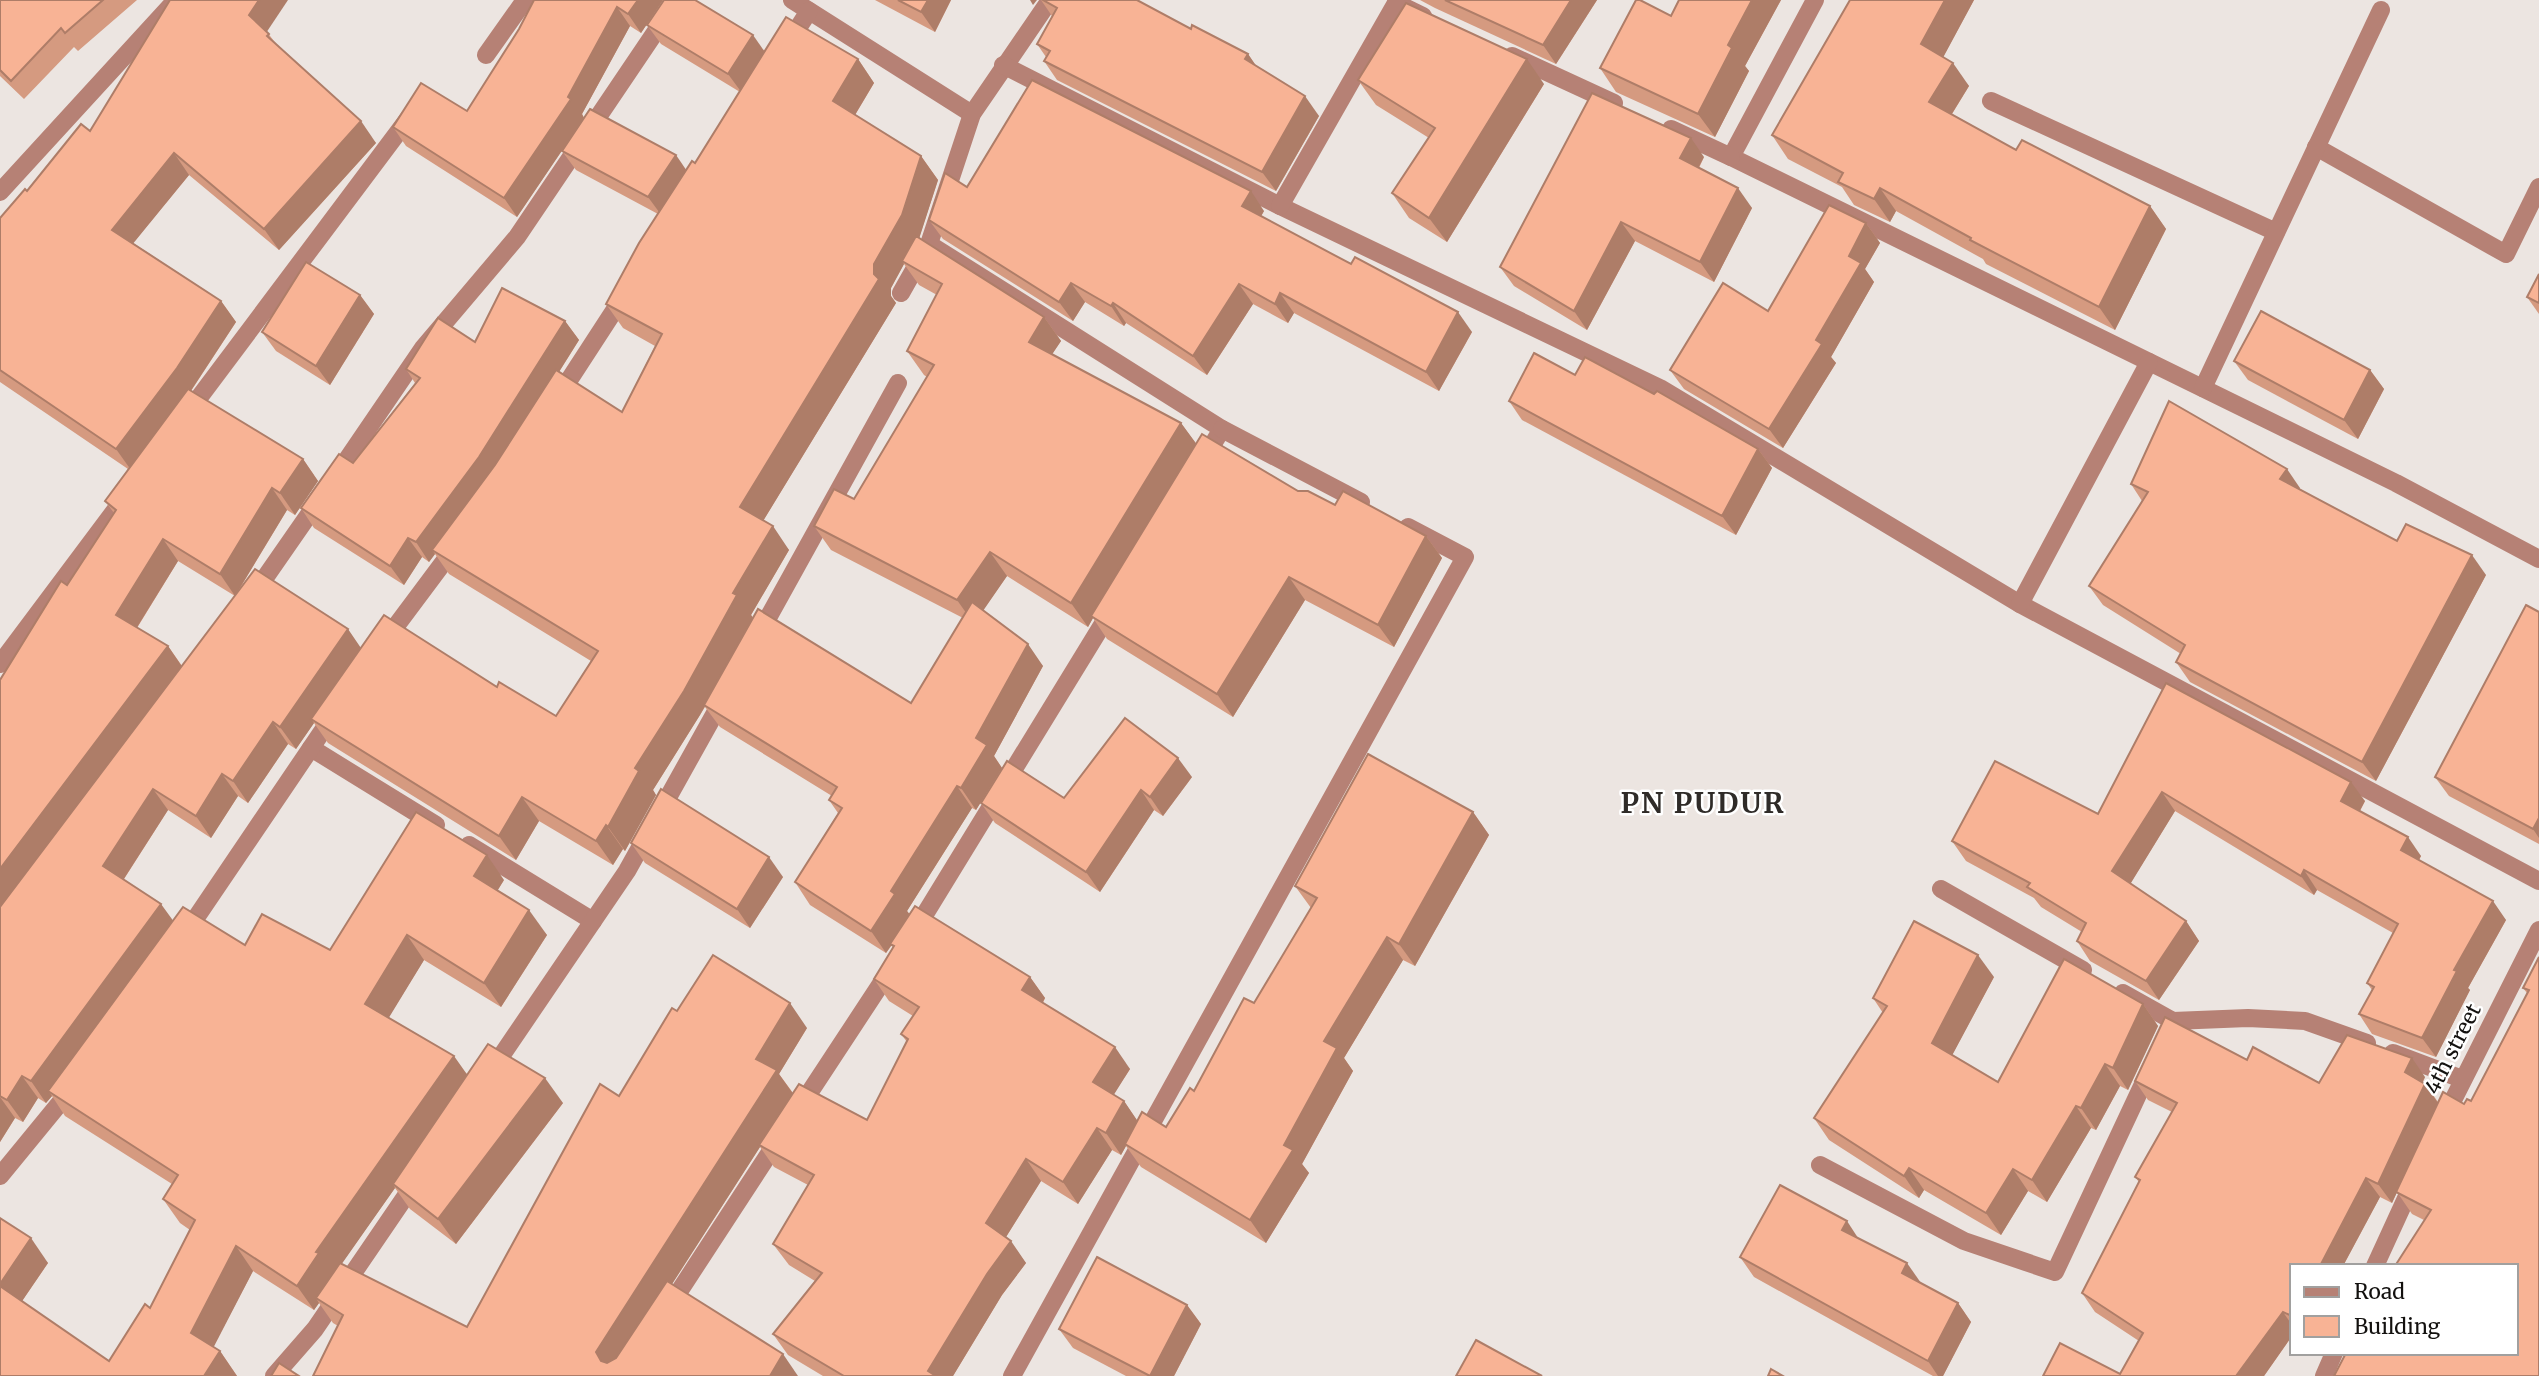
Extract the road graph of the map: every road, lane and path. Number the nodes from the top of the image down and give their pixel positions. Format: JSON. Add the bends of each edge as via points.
{"nodes":[{"id":1,"x":176,"y":0,"type":"edge"},
{"id":2,"x":525,"y":0,"type":"edge"},
{"id":3,"x":677,"y":0,"type":"edge"},
{"id":4,"x":792,"y":0,"type":"edge"},
{"id":5,"x":1050,"y":0,"type":"edge"},
{"id":6,"x":1815,"y":0,"type":"edge"},
{"id":7,"x":1396,"y":1,"type":"edge"},
{"id":8,"x":2381,"y":10,"type":"dead end"},
{"id":9,"x":808,"y":11,"type":"junction"},
{"id":10,"x":1445,"y":26,"type":"edge"},
{"id":11,"x":1495,"y":49,"type":"edge"},
{"id":12,"x":486,"y":55,"type":"dead end"},
{"id":13,"x":779,"y":57,"type":"edge"},
{"id":14,"x":1003,"y":65,"type":"junction"},
{"id":15,"x":1991,"y":100,"type":"dead end"},
{"id":16,"x":414,"y":111,"type":"edge"},
{"id":17,"x":1632,"y":111,"type":"edge"},
{"id":18,"x":972,"y":114,"type":"junction"},
{"id":19,"x":1657,"y":123,"type":"edge"},
{"id":20,"x":2316,"y":147,"type":"junction"},
{"id":21,"x":1731,"y":157,"type":"junction"},
{"id":22,"x":2539,"y":187,"type":"edge"},
{"id":23,"x":0,"y":192,"type":"edge"},
{"id":24,"x":1280,"y":206,"type":"junction"},
{"id":25,"x":2276,"y":232,"type":"junction"},
{"id":26,"x":929,"y":244,"type":"junction"},
{"id":27,"x":636,"y":276,"type":"edge"},
{"id":28,"x":901,"y":293,"type":"dead end"},
{"id":29,"x":2148,"y":362,"type":"junction"},
{"id":30,"x":898,"y":383,"type":"dead end"},
{"id":31,"x":2203,"y":388,"type":"junction"},
{"id":32,"x":547,"y":414,"type":"edge"},
{"id":33,"x":1222,"y":429,"type":"junction"},
{"id":34,"x":174,"y":432,"type":"edge"},
{"id":35,"x":1194,"y":475,"type":"edge"},
{"id":36,"x":141,"y":476,"type":"edge"},
{"id":37,"x":468,"y":528,"type":"edge"},
{"id":38,"x":2539,"y":559,"type":"edge"},
{"id":39,"x":1122,"y":593,"type":"edge"},
{"id":40,"x":2020,"y":604,"type":"junction"},
{"id":41,"x":241,"y":611,"type":"edge"},
{"id":42,"x":377,"y":651,"type":"edge"},
{"id":43,"x":749,"y":651,"type":"edge"},
{"id":44,"x":0,"y":664,"type":"edge"},
{"id":45,"x":736,"y":676,"type":"edge"},
{"id":46,"x":346,"y":695,"type":"edge"},
{"id":47,"x":311,"y":748,"type":"junction"},
{"id":48,"x":2539,"y":881,"type":"edge"},
{"id":49,"x":1941,"y":889,"type":"dead end"},
{"id":50,"x":593,"y":922,"type":"junction"},
{"id":51,"x":2539,"y":930,"type":"edge"},
{"id":52,"x":174,"y":949,"type":"edge"},
{"id":53,"x":2155,"y":1059,"type":"edge"},
{"id":54,"x":85,"y":1070,"type":"edge"},
{"id":55,"x":2462,"y":1079,"type":"junction"},
{"id":56,"x":477,"y":1091,"type":"edge"},
{"id":57,"x":2433,"y":1141,"type":"edge"},
{"id":58,"x":1820,"y":1165,"type":"dead end"},
{"id":59,"x":2421,"y":1166,"type":"edge"},
{"id":60,"x":423,"y":1170,"type":"edge"},
{"id":61,"x":0,"y":1176,"type":"edge"},
{"id":62,"x":2376,"y":1264,"type":"edge"},
{"id":63,"x":654,"y":1329,"type":"edge"},
{"id":64,"x":2333,"y":1355,"type":"edge"},
{"id":65,"x":274,"y":1376,"type":"edge"},
{"id":66,"x":1013,"y":1376,"type":"edge"},
{"id":67,"x":2324,"y":1376,"type":"edge"}],
"edges":[{"from":1,"to":23,"type":"street"},
{"from":2,"to":12,"type":"street"},
{"from":3,"to":41,"type":"street","via":[[517,237],[423,348]]},
{"from":4,"to":9,"type":"street"},
{"from":5,"to":14,"type":"street"},
{"from":6,"to":21,"type":"street"},
{"from":7,"to":10,"type":"street"},
{"from":7,"to":24,"type":"street"},
{"from":8,"to":20,"type":"street"},
{"from":9,"to":13,"type":"street"},
{"from":9,"to":18,"type":"street"},
{"from":11,"to":17,"type":"street"},
{"from":14,"to":18,"type":"street"},
{"from":14,"to":24,"type":"street"},
{"from":15,"to":25,"type":"street"},
{"from":16,"to":34,"type":"street"},
{"from":18,"to":26,"type":"street"},
{"from":19,"to":21,"type":"street"},
{"from":20,"to":22,"type":"street","via":[[2506,254]]},
{"from":20,"to":25,"type":"street"},
{"from":21,"to":29,"type":"street"},
{"from":24,"to":40,"type":"street","via":[[1660,388]]},
{"from":25,"to":31,"type":"street"},
{"from":26,"to":28,"type":"street"},
{"from":26,"to":33,"type":"street"},
{"from":27,"to":32,"type":"street"},
{"from":29,"to":31,"type":"street"},
{"from":29,"to":40,"type":"street"},
{"from":30,"to":43,"type":"street"},
{"from":31,"to":38,"type":"street"},
{"from":33,"to":35,"type":"street"},
{"from":33,"to":66,"type":"street","via":[[1465,557]]},
{"from":36,"to":44,"type":"street"},
{"from":37,"to":42,"type":"street"},
{"from":39,"to":63,"type":"street","via":[[902,950]]},
{"from":40,"to":48,"type":"street"},
{"from":45,"to":50,"type":"street","via":[[628,871]]},
{"from":46,"to":47,"type":"street"},
{"from":47,"to":50,"type":"street"},
{"from":47,"to":52,"type":"street"},
{"from":49,"to":55,"type":"street","via":[[2170,1028],[2248,1018],[2305,1021]]},
{"from":50,"to":56,"type":"street"},
{"from":51,"to":55,"type":"street","name":"4th street"},
{"from":53,"to":58,"type":"street","via":[[2055,1272],[1964,1241]]},
{"from":54,"to":61,"type":"street"},
{"from":55,"to":57,"type":"street","name":"4th street"},
{"from":59,"to":62,"type":"street"},
{"from":60,"to":65,"type":"street","via":[[315,1328]]},
{"from":64,"to":67,"type":"street"}]}
